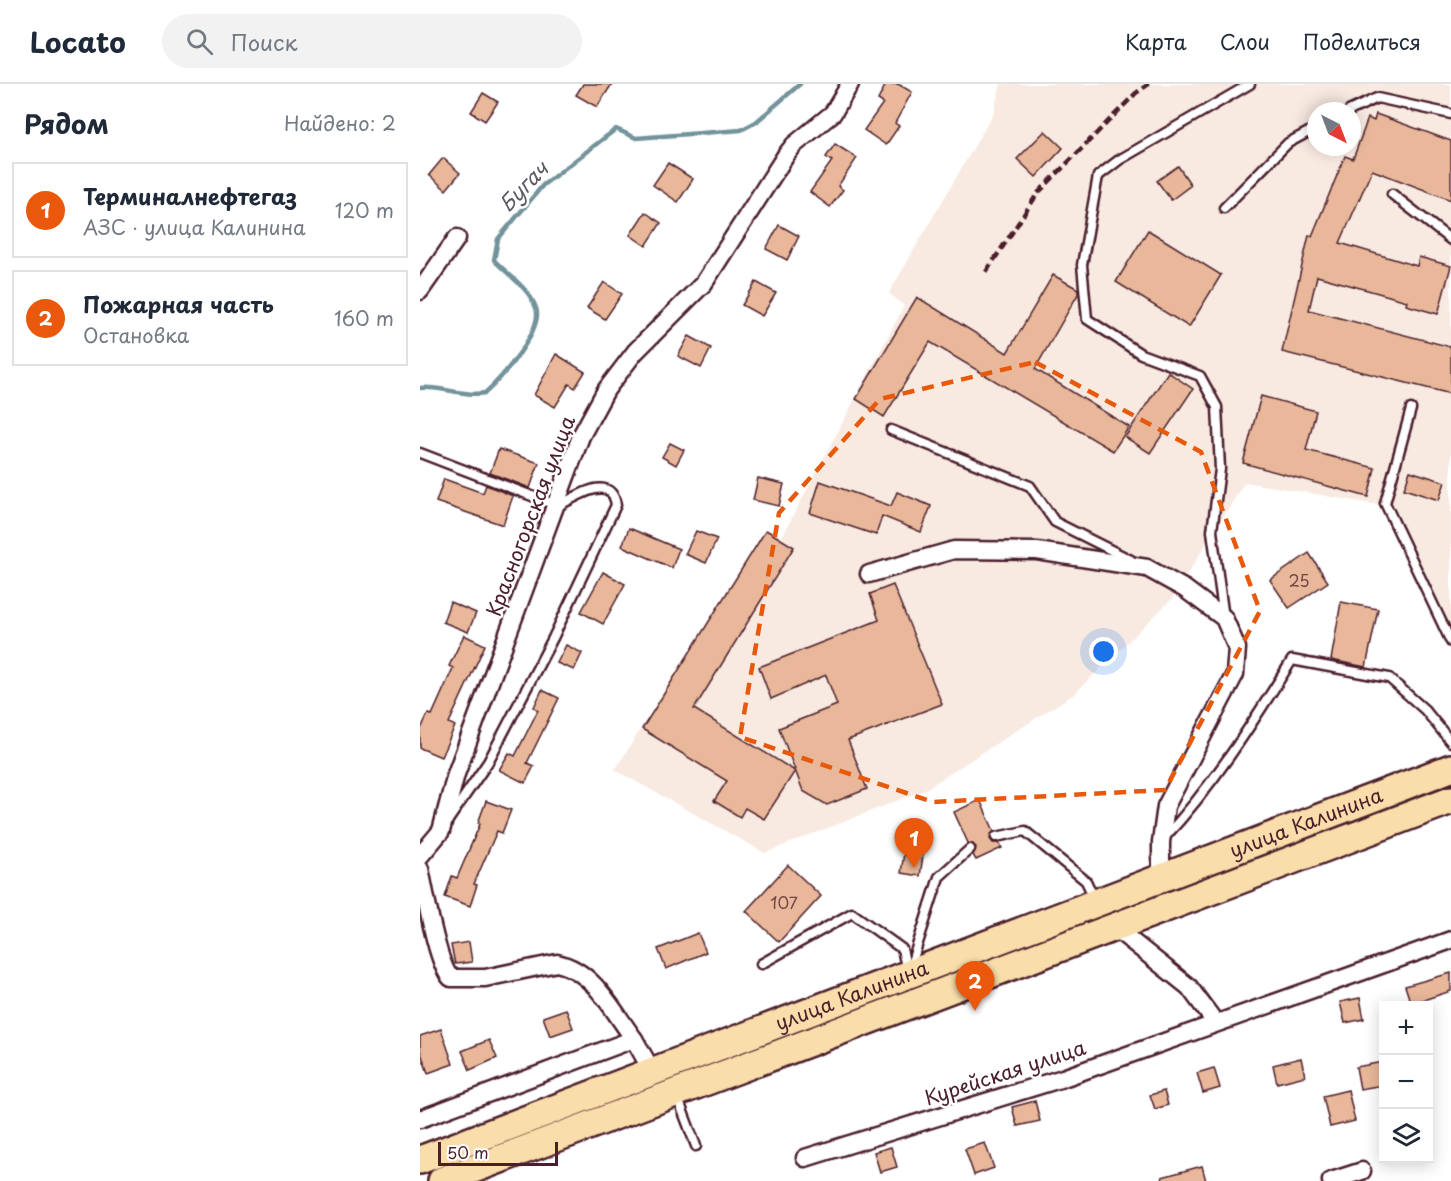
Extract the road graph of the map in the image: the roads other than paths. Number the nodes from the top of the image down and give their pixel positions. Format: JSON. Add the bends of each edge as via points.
{"nodes":[{"id":1,"x":850,"y":84,"type":"edge"},
{"id":2,"x":1250,"y":84,"type":"edge"},
{"id":3,"x":1361,"y":105,"type":"edge"},
{"id":4,"x":1451,"y":114,"type":"edge"},
{"id":5,"x":1307,"y":133,"type":"edge"},
{"id":6,"x":1392,"y":194,"type":"dead end"},
{"id":7,"x":1224,"y":208,"type":"dead end"},
{"id":8,"x":457,"y":238,"type":"dead end"},
{"id":9,"x":1451,"y":240,"type":"edge"},
{"id":10,"x":420,"y":291,"type":"edge"},
{"id":11,"x":1411,"y":409,"type":"dead end"},
{"id":12,"x":891,"y":430,"type":"dead end"},
{"id":13,"x":420,"y":453,"type":"edge"},
{"id":14,"x":558,"y":506,"type":"junction"},
{"id":15,"x":1147,"y":568,"type":"junction"},
{"id":16,"x":869,"y":574,"type":"dead end"},
{"id":17,"x":1224,"y":618,"type":"junction"},
{"id":18,"x":1451,"y":642,"type":"edge"},
{"id":19,"x":1451,"y":742,"type":"edge"},
{"id":20,"x":1451,"y":768,"type":"edge"},
{"id":21,"x":1451,"y":800,"type":"edge"},
{"id":22,"x":441,"y":831,"type":"junction"},
{"id":23,"x":996,"y":837,"type":"dead end"},
{"id":24,"x":1161,"y":842,"type":"junction"},
{"id":25,"x":970,"y":849,"type":"dead end"},
{"id":26,"x":420,"y":856,"type":"edge"},
{"id":27,"x":420,"y":868,"type":"edge"},
{"id":28,"x":1161,"y":878,"type":"junction"},
{"id":29,"x":1097,"y":903,"type":"junction"},
{"id":30,"x":1114,"y":927,"type":"junction"},
{"id":31,"x":1451,"y":940,"type":"edge"},
{"id":32,"x":761,"y":964,"type":"dead end"},
{"id":33,"x":909,"y":975,"type":"junction"},
{"id":34,"x":919,"y":1000,"type":"junction"},
{"id":35,"x":813,"y":1011,"type":"junction"},
{"id":36,"x":1215,"y":1022,"type":"junction"},
{"id":37,"x":822,"y":1038,"type":"junction"},
{"id":38,"x":634,"y":1039,"type":"junction"},
{"id":39,"x":653,"y":1072,"type":"junction"},
{"id":40,"x":676,"y":1092,"type":"junction"},
{"id":41,"x":420,"y":1119,"type":"edge"},
{"id":42,"x":696,"y":1146,"type":"dead end"},
{"id":43,"x":805,"y":1158,"type":"dead end"},
{"id":44,"x":420,"y":1160,"type":"edge"},
{"id":45,"x":1362,"y":1171,"type":"dead end"},
{"id":46,"x":442,"y":1181,"type":"edge"},
{"id":47,"x":1331,"y":1181,"type":"edge"}],
"edges":[{"from":1,"to":14,"type":"street","name":"Красногорская улица","via":[[833,113],[786,155],[704,283],[635,352],[606,390],[582,436]]},
{"from":2,"to":17,"type":"lane","via":[[1098,176],[1082,265],[1087,319],[1142,354],[1200,376],[1217,407],[1220,469],[1212,531]]},
{"from":3,"to":4,"type":"lane","via":[[1377,98]]},
{"from":5,"to":7,"type":"lane","via":[[1288,144]]},
{"from":6,"to":9,"type":"lane"},
{"from":8,"to":10,"type":"street"},
{"from":11,"to":18,"type":"lane","via":[[1385,503]]},
{"from":12,"to":15,"type":"lane","via":[[1029,486],[1055,522]]},
{"from":13,"to":14,"type":"lane"},
{"from":14,"to":22,"type":"street","name":"Красногорская улица","via":[[456,774]]},
{"from":14,"to":22,"type":"lane","via":[[600,486],[615,496],[616,505],[488,762]]},
{"from":15,"to":16,"type":"street","via":[[1037,550],[954,550]]},
{"from":15,"to":17,"type":"street","via":[[1185,589]]},
{"from":17,"to":24,"type":"street","via":[[1237,648],[1235,674],[1166,806]]},
{"from":19,"to":24,"type":"lane","via":[[1425,710],[1389,678],[1292,660],[1247,732]]},
{"from":20,"to":28,"type":"main road","name":"улица Калинина"},
{"from":21,"to":30,"type":"main road","name":"улица Калинина"},
{"from":22,"to":26,"type":"street","name":"Красногорская улица"},
{"from":23,"to":29,"type":"lane","via":[[1025,831],[1086,881]]},
{"from":24,"to":28,"type":"street"},
{"from":25,"to":33,"type":"lane","via":[[939,877]]},
{"from":27,"to":38,"type":"street","via":[[440,956],[451,978],[485,978],[557,963],[569,965],[590,980]]},
{"from":28,"to":29,"type":"main road","name":"улица Калинина"},
{"from":29,"to":33,"type":"main road","name":"улица Калинина"},
{"from":30,"to":34,"type":"main road","name":"улица Калинина"},
{"from":30,"to":36,"type":"street","via":[[1189,987]]},
{"from":31,"to":36,"type":"street","name":"Курейская улица"},
{"from":32,"to":33,"type":"lane","via":[[852,913],[902,949]]},
{"from":33,"to":34,"type":"main road"},
{"from":33,"to":35,"type":"main road","name":"улица Калинина"},
{"from":34,"to":37,"type":"main road","name":"улица Калинина"},
{"from":35,"to":37,"type":"main road"},
{"from":35,"to":39,"type":"main road","name":"улица Калинина"},
{"from":36,"to":43,"type":"street","name":"Курейская улица","via":[[1063,1078]]},
{"from":37,"to":40,"type":"main road","name":"улица Калинина"},
{"from":38,"to":39,"type":"street"},
{"from":38,"to":41,"type":"street"},
{"from":39,"to":44,"type":"main road","name":"улица Калинина"},
{"from":40,"to":42,"type":"lane"},
{"from":40,"to":46,"type":"main road","name":"улица Калинина"},
{"from":45,"to":47,"type":"street"}]}
